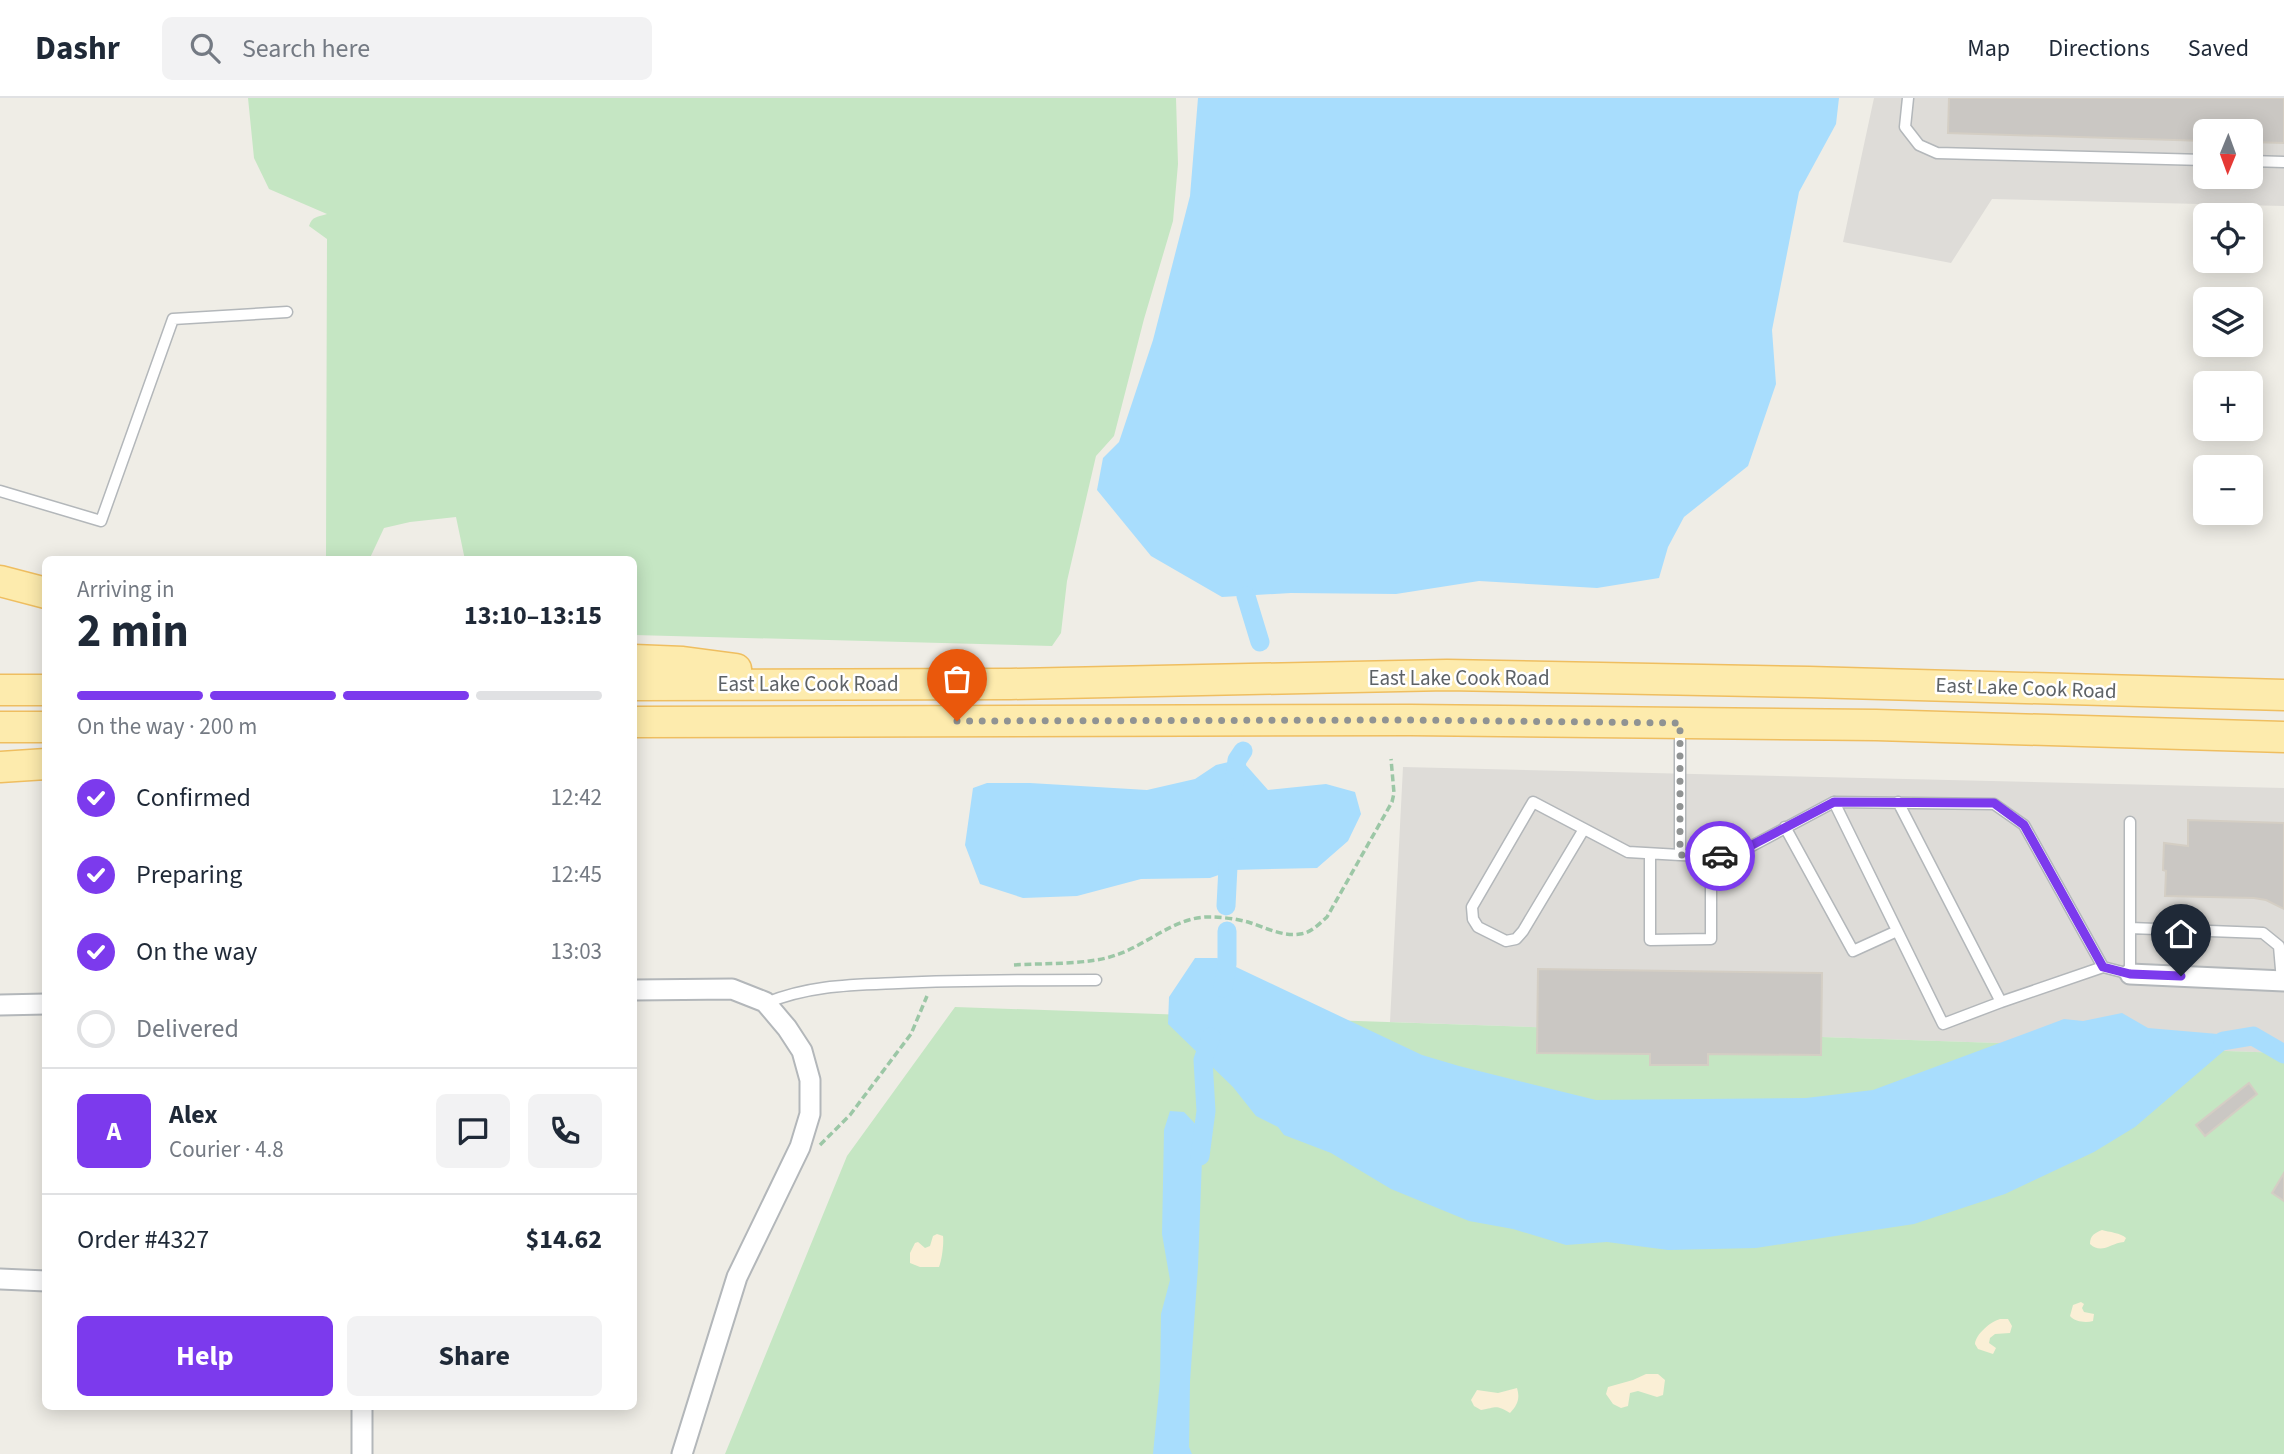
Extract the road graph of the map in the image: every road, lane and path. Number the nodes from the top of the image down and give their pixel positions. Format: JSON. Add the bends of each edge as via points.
{"nodes":[{"id":1,"x":1908,"y":98,"type":"edge"},
{"id":2,"x":2193,"y":160,"type":"edge"},
{"id":3,"x":2263,"y":161,"type":"edge"},
{"id":4,"x":2284,"y":162,"type":"edge"},
{"id":5,"x":287,"y":312,"type":"dead end"},
{"id":6,"x":0,"y":491,"type":"edge"},
{"id":7,"x":0,"y":581,"type":"edge"},
{"id":8,"x":42,"y":592,"type":"edge"},
{"id":9,"x":637,"y":660,"type":"edge"},
{"id":10,"x":1680,"y":680,"type":"junction"},
{"id":11,"x":829,"y":683,"type":"junction"},
{"id":12,"x":637,"y":685,"type":"edge"},
{"id":13,"x":0,"y":690,"type":"edge"},
{"id":14,"x":42,"y":690,"type":"edge"},
{"id":15,"x":2284,"y":695,"type":"edge"},
{"id":16,"x":738,"y":721,"type":"junction"},
{"id":17,"x":637,"y":722,"type":"edge"},
{"id":18,"x":1680,"y":723,"type":"junction"},
{"id":19,"x":0,"y":727,"type":"edge"},
{"id":20,"x":42,"y":727,"type":"edge"},
{"id":21,"x":2284,"y":737,"type":"edge"},
{"id":22,"x":637,"y":738,"type":"edge"},
{"id":23,"x":1391,"y":759,"type":"dead end"},
{"id":24,"x":42,"y":764,"type":"edge"},
{"id":25,"x":0,"y":767,"type":"edge"},
{"id":26,"x":1834,"y":802,"type":"junction"},
{"id":27,"x":1898,"y":802,"type":"junction"},
{"id":28,"x":2130,"y":822,"type":"dead end"},
{"id":29,"x":1785,"y":827,"type":"junction"},
{"id":30,"x":1584,"y":829,"type":"junction"},
{"id":31,"x":1650,"y":853,"type":"junction"},
{"id":32,"x":1680,"y":855,"type":"junction"},
{"id":33,"x":1711,"y":856,"type":"junction"},
{"id":34,"x":2130,"y":928,"type":"junction"},
{"id":35,"x":1897,"y":931,"type":"junction"},
{"id":36,"x":1005,"y":965,"type":"dead end"},
{"id":37,"x":2103,"y":967,"type":"junction"},
{"id":38,"x":2130,"y":974,"type":"junction"},
{"id":39,"x":1096,"y":980,"type":"dead end"},
{"id":40,"x":937,"y":981,"type":"junction"},
{"id":41,"x":2283,"y":981,"type":"edge"},
{"id":42,"x":637,"y":990,"type":"edge"},
{"id":43,"x":2001,"y":1002,"type":"junction"},
{"id":44,"x":42,"y":1004,"type":"edge"},
{"id":45,"x":766,"y":1004,"type":"junction"},
{"id":46,"x":0,"y":1005,"type":"edge"},
{"id":47,"x":817,"y":1149,"type":"dead end"},
{"id":48,"x":0,"y":1279,"type":"edge"},
{"id":49,"x":42,"y":1281,"type":"edge"},
{"id":50,"x":362,"y":1410,"type":"edge"},
{"id":51,"x":362,"y":1454,"type":"edge"},
{"id":52,"x":682,"y":1454,"type":"edge"}],
"edges":[{"from":1,"to":2,"type":"lane","via":[[1905,127],[1919,145],[1937,153]]},
{"from":3,"to":4,"type":"lane"},
{"from":5,"to":6,"type":"lane","via":[[173,319],[101,521]]},
{"from":7,"to":8,"type":"main road"},
{"from":9,"to":11,"type":"main road","via":[[683,662]]},
{"from":10,"to":11,"type":"main road","name":"East Lake Cook Road","via":[[1447,675]]},
{"from":10,"to":15,"type":"main road","name":"East Lake Cook Road"},
{"from":10,"to":18,"type":"main road"},
{"from":11,"to":12,"type":"main road","name":"East Lake Cook Road"},
{"from":13,"to":14,"type":"main road"},
{"from":16,"to":17,"type":"main road","name":"East Lake Cook Road"},
{"from":16,"to":18,"type":"main road","name":"East Lake Cook Road"},
{"from":16,"to":22,"type":"main road"},
{"from":18,"to":21,"type":"main road","name":"East Lake Cook Road"},
{"from":18,"to":32,"type":"lane"},
{"from":19,"to":20,"type":"main road"},
{"from":23,"to":36,"type":"path","via":[[1392,802],[1327,917],[1316,927],[1302,934],[1286,934],[1244,921],[1192,919],[1116,956]]},
{"from":24,"to":25,"type":"main road"},
{"from":26,"to":27,"type":"lane"},
{"from":26,"to":29,"type":"lane"},
{"from":26,"to":35,"type":"lane"},
{"from":27,"to":37,"type":"lane","via":[[1994,803],[2024,825]]},
{"from":27,"to":43,"type":"lane"},
{"from":28,"to":34,"type":"lane"},
{"from":29,"to":33,"type":"lane","via":[[1731,856]]},
{"from":29,"to":35,"type":"lane","via":[[1853,951]]},
{"from":30,"to":30,"type":"lane","via":[[1533,802],[1472,906],[1478,927],[1507,941],[1516,939]]},
{"from":30,"to":31,"type":"lane","via":[[1628,852]]},
{"from":31,"to":32,"type":"lane"},
{"from":31,"to":33,"type":"lane","via":[[1650,940],[1711,940]]},
{"from":32,"to":33,"type":"lane"},
{"from":34,"to":38,"type":"lane"},
{"from":34,"to":41,"type":"lane","via":[[2263,933],[2278,946]]},
{"from":35,"to":43,"type":"lane","via":[[1943,1024]]},
{"from":37,"to":38,"type":"lane"},
{"from":37,"to":43,"type":"lane"},
{"from":38,"to":41,"type":"street"},
{"from":39,"to":40,"type":"lane"},
{"from":40,"to":45,"type":"lane","via":[[820,988]]},
{"from":40,"to":47,"type":"path","via":[[911,1034],[850,1115]]},
{"from":42,"to":45,"type":"street","via":[[732,989]]},
{"from":44,"to":46,"type":"street"},
{"from":45,"to":52,"type":"street","via":[[802,1051],[810,1080],[810,1114],[800,1147],[737,1277]]},
{"from":48,"to":49,"type":"street"},
{"from":50,"to":51,"type":"street"}]}
